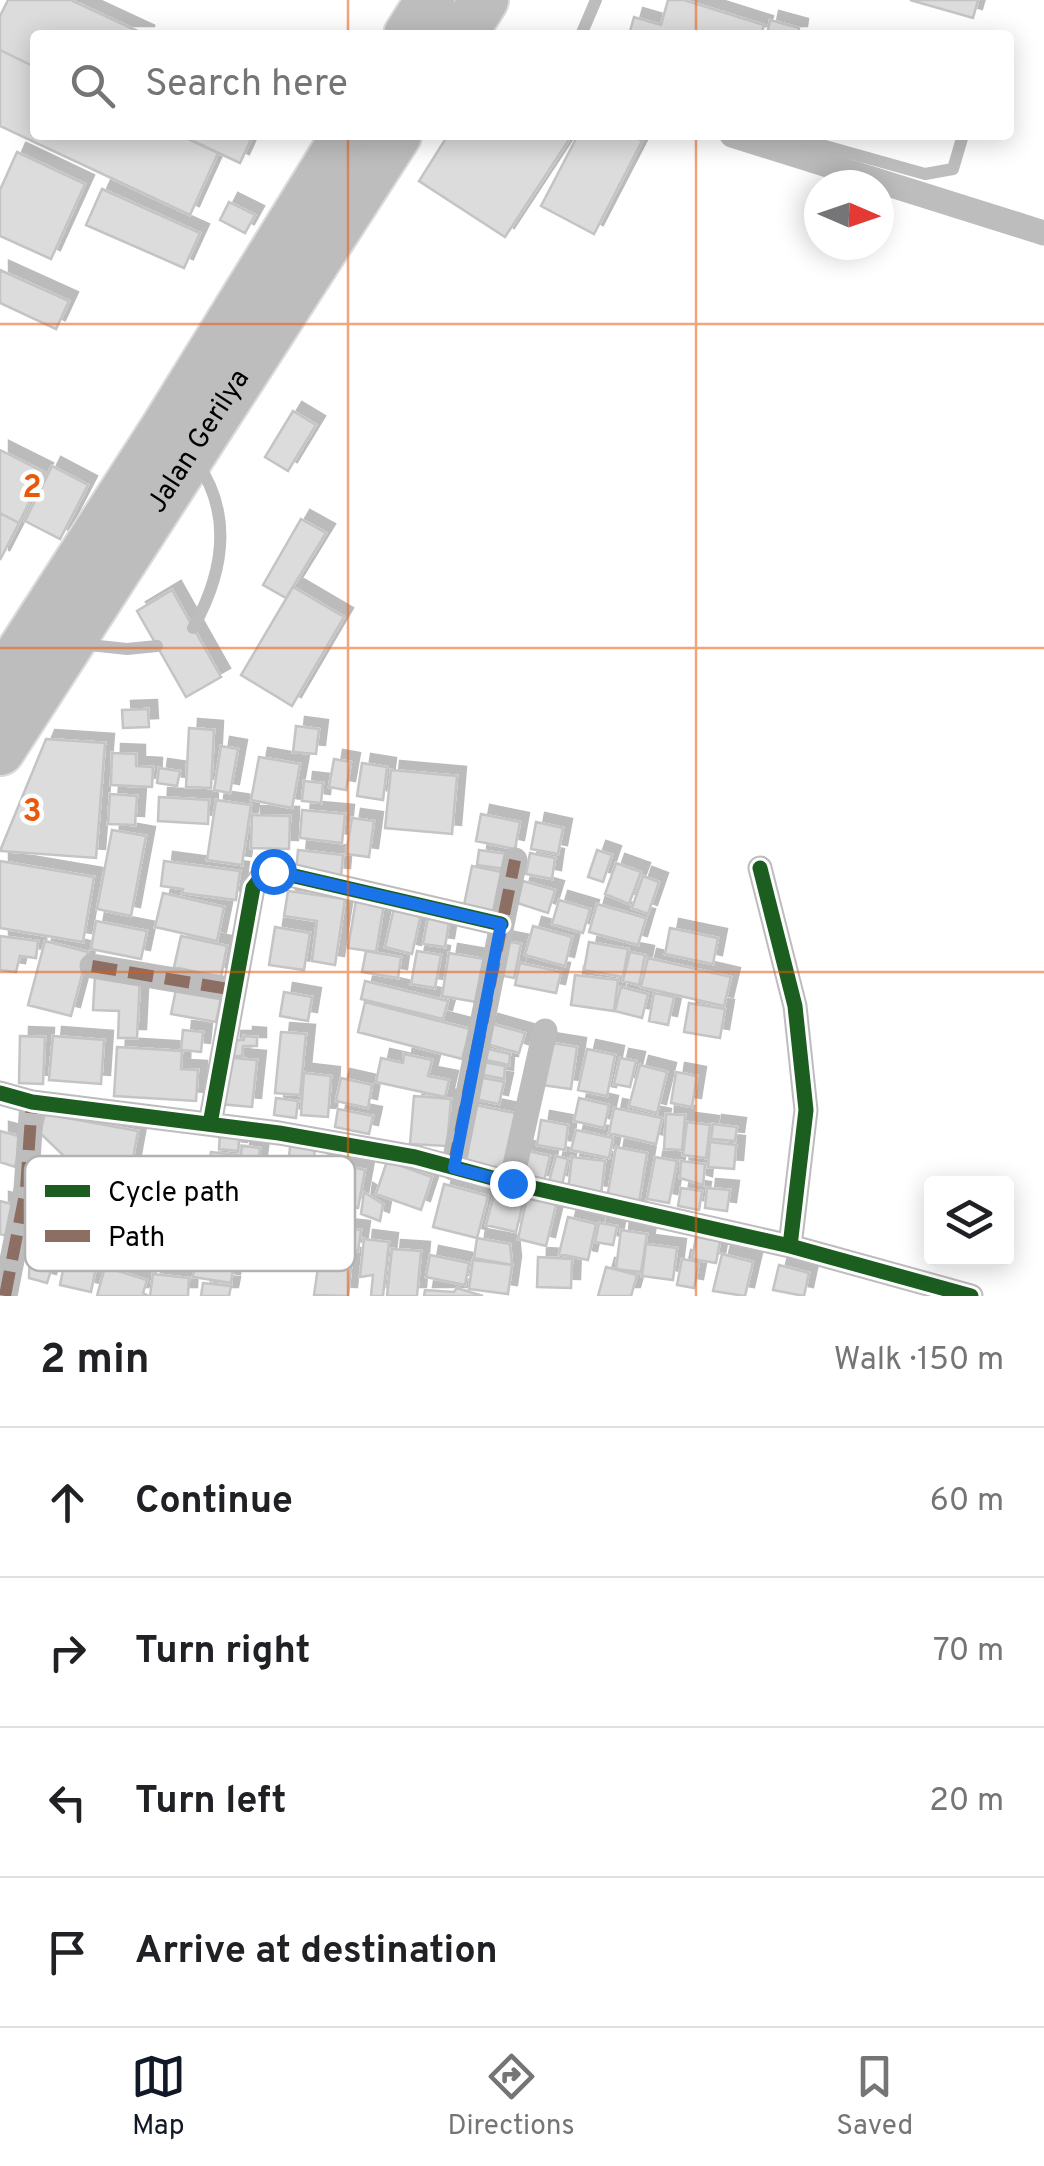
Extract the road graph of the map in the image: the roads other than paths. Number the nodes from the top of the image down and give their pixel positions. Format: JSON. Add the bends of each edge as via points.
{"nodes":[{"id":1,"x":596,"y":0,"type":"edge"},
{"id":2,"x":465,"y":18,"type":"edge"},
{"id":3,"x":425,"y":30,"type":"edge"},
{"id":4,"x":584,"y":30,"type":"edge"},
{"id":5,"x":343,"y":140,"type":"edge"},
{"id":6,"x":393,"y":140,"type":"edge"},
{"id":7,"x":748,"y":140,"type":"edge"},
{"id":8,"x":804,"y":140,"type":"edge"},
{"id":9,"x":961,"y":140,"type":"edge"},
{"id":10,"x":1044,"y":233,"type":"edge"},
{"id":11,"x":177,"y":443,"type":"junction"},
{"id":12,"x":193,"y":628,"type":"dead end"},
{"id":13,"x":69,"y":642,"type":"junction"},
{"id":14,"x":156,"y":646,"type":"dead end"},
{"id":15,"x":0,"y":684,"type":"edge"},
{"id":16,"x":0,"y":751,"type":"edge"},
{"id":17,"x":515,"y":860,"type":"dead end"},
{"id":18,"x":760,"y":868,"type":"dead end"},
{"id":19,"x":501,"y":924,"type":"junction"},
{"id":20,"x":92,"y":966,"type":"dead end"},
{"id":21,"x":234,"y":990,"type":"junction"},
{"id":22,"x":545,"y":1031,"type":"dead end"},
{"id":23,"x":0,"y":1093,"type":"edge"},
{"id":24,"x":32,"y":1102,"type":"junction"},
{"id":25,"x":210,"y":1124,"type":"junction"},
{"id":26,"x":28,"y":1156,"type":"edge"},
{"id":27,"x":454,"y":1168,"type":"junction"},
{"id":28,"x":512,"y":1183,"type":"junction"},
{"id":29,"x":25,"y":1194,"type":"edge"},
{"id":30,"x":790,"y":1246,"type":"junction"},
{"id":31,"x":4,"y":1296,"type":"edge"},
{"id":32,"x":972,"y":1296,"type":"edge"}],
"edges":[{"from":1,"to":4,"type":"lane"},
{"from":2,"to":3,"type":"highway"},
{"from":5,"to":11,"type":"highway","name":"Jalan Gerilya"},
{"from":6,"to":11,"type":"highway","name":"Jalan Gerilya"},
{"from":7,"to":10,"type":"street"},
{"from":8,"to":9,"type":"lane","via":[[925,174],[953,169]]},
{"from":11,"to":12,"type":"lane","via":[[205,474],[220,522],[220,565]]},
{"from":11,"to":13,"type":"highway","name":"Jalan Gerilya"},
{"from":11,"to":15,"type":"highway","name":"Jalan Gerilya"},
{"from":13,"to":14,"type":"lane","via":[[127,650]]},
{"from":13,"to":16,"type":"highway","name":"Jalan Gerilya"},
{"from":17,"to":19,"type":"street"},
{"from":18,"to":30,"type":"street","via":[[795,1006],[806,1110]]},
{"from":19,"to":21,"type":"street","via":[[273,871],[253,888]]},
{"from":19,"to":27,"type":"street"},
{"from":20,"to":21,"type":"street"},
{"from":21,"to":25,"type":"street"},
{"from":22,"to":28,"type":"street"},
{"from":23,"to":24,"type":"street"},
{"from":24,"to":25,"type":"street"},
{"from":24,"to":26,"type":"street"},
{"from":25,"to":27,"type":"street"},
{"from":27,"to":28,"type":"street"},
{"from":28,"to":30,"type":"street"},
{"from":29,"to":31,"type":"street"},
{"from":30,"to":32,"type":"street"}]}
